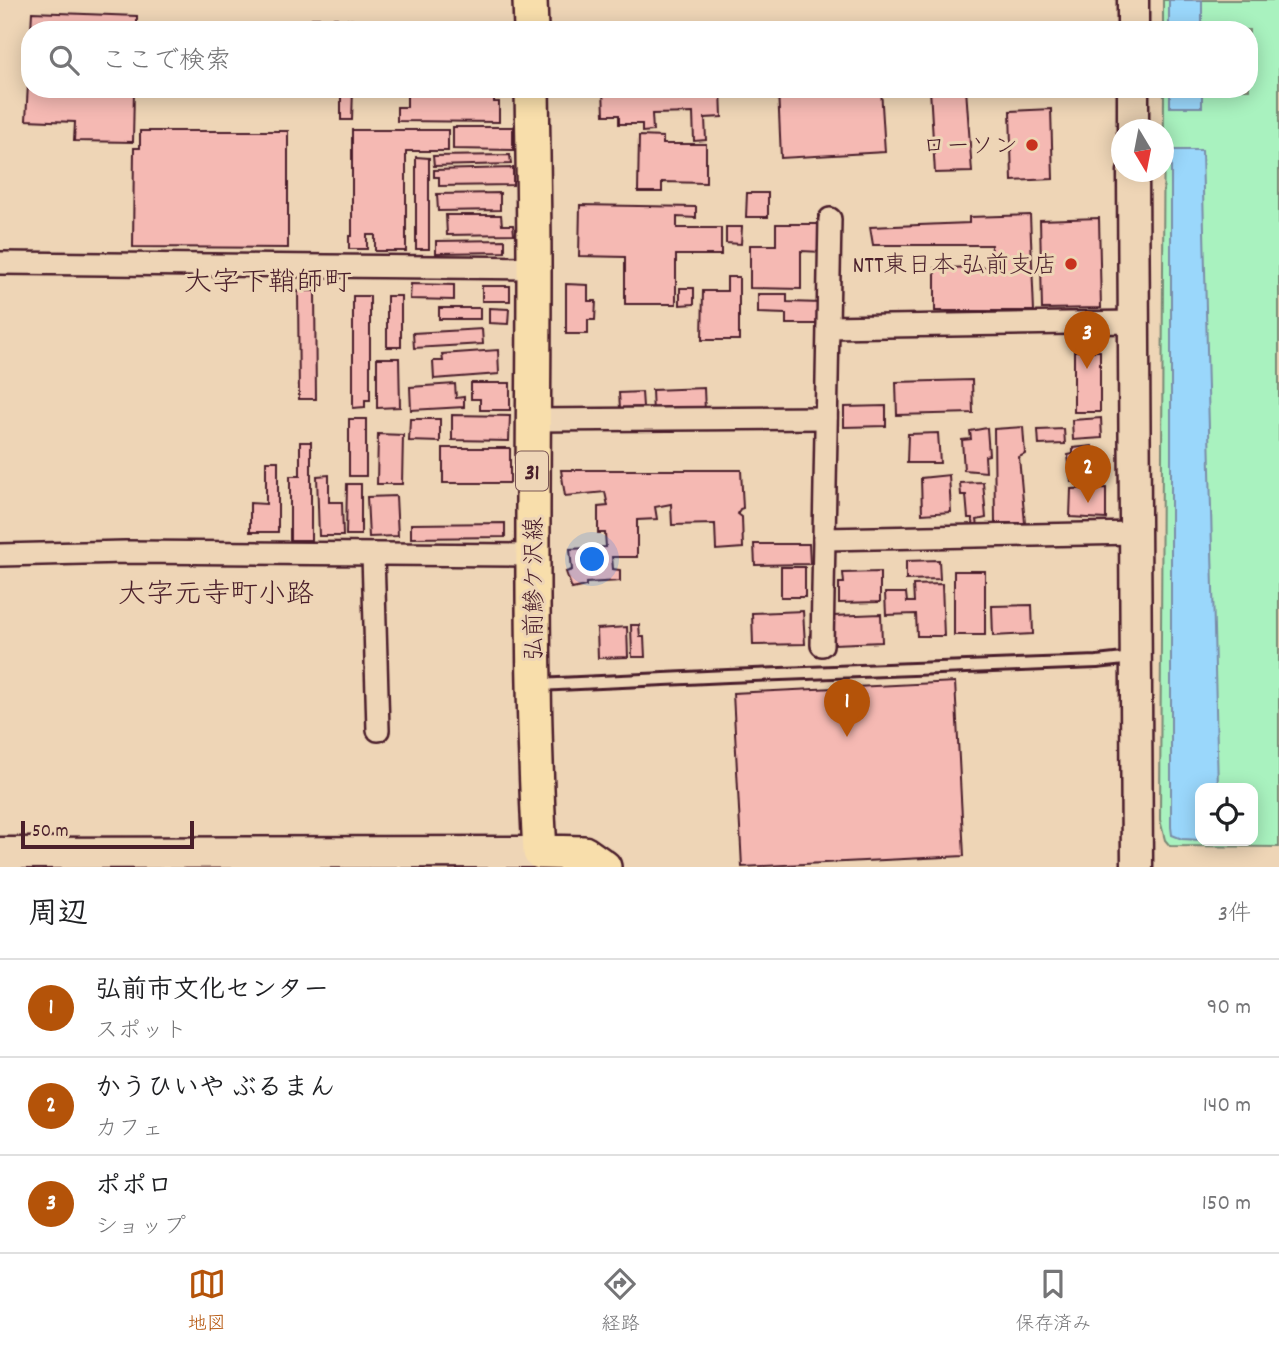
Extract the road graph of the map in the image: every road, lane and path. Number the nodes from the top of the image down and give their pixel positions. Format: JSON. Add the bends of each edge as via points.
{"nodes":[{"id":1,"x":530,"y":0,"type":"edge"},
{"id":2,"x":1133,"y":0,"type":"edge"},
{"id":3,"x":531,"y":21,"type":"edge"},
{"id":4,"x":1133,"y":21,"type":"edge"},
{"id":5,"x":532,"y":98,"type":"edge"},
{"id":6,"x":1133,"y":98,"type":"edge"},
{"id":7,"x":1133,"y":119,"type":"edge"},
{"id":8,"x":1133,"y":182,"type":"edge"},
{"id":9,"x":830,"y":219,"type":"dead end"},
{"id":10,"x":0,"y":263,"type":"edge"},
{"id":11,"x":534,"y":268,"type":"junction"},
{"id":12,"x":1133,"y":322,"type":"junction"},
{"id":13,"x":828,"y":327,"type":"junction"},
{"id":14,"x":826,"y":418,"type":"junction"},
{"id":15,"x":532,"y":420,"type":"junction"},
{"id":16,"x":1135,"y":533,"type":"junction"},
{"id":17,"x":824,"y":539,"type":"junction"},
{"id":18,"x":373,"y":554,"type":"junction"},
{"id":19,"x":0,"y":555,"type":"edge"},
{"id":20,"x":533,"y":555,"type":"junction"},
{"id":21,"x":822,"y":645,"type":"dead end"},
{"id":22,"x":1136,"y":658,"type":"junction"},
{"id":23,"x":534,"y":685,"type":"junction"},
{"id":24,"x":378,"y":730,"type":"dead end"},
{"id":25,"x":540,"y":852,"type":"junction"},
{"id":26,"x":19,"y":858,"type":"edge"},
{"id":27,"x":363,"y":860,"type":"edge"},
{"id":28,"x":604,"y":867,"type":"edge"},
{"id":29,"x":1137,"y":867,"type":"edge"}],
"edges":[{"from":1,"to":3,"type":"main road"},
{"from":2,"to":4,"type":"street"},
{"from":5,"to":11,"type":"main road","name":"弘前鰺ケ沢線","number":"31"},
{"from":6,"to":7,"type":"street"},
{"from":8,"to":12,"type":"street"},
{"from":9,"to":13,"type":"street"},
{"from":10,"to":11,"type":"street"},
{"from":11,"to":15,"type":"main road","name":"弘前鰺ケ沢線","number":"31"},
{"from":12,"to":13,"type":"street"},
{"from":12,"to":16,"type":"street"},
{"from":13,"to":14,"type":"street"},
{"from":14,"to":15,"type":"street"},
{"from":14,"to":17,"type":"street"},
{"from":15,"to":20,"type":"main road","name":"弘前鰺ケ沢線","number":"31"},
{"from":16,"to":17,"type":"street"},
{"from":16,"to":22,"type":"street"},
{"from":17,"to":21,"type":"street"},
{"from":18,"to":19,"type":"street"},
{"from":18,"to":20,"type":"street"},
{"from":18,"to":24,"type":"street"},
{"from":20,"to":23,"type":"main road","name":"弘前鰺ケ沢線","number":"31"},
{"from":22,"to":23,"type":"lane"},
{"from":22,"to":29,"type":"street"},
{"from":23,"to":25,"type":"main road","name":"弘前鰺ケ沢線","number":"31"},
{"from":25,"to":27,"type":"street"},
{"from":25,"to":28,"type":"main road","via":[[584,853]]},
{"from":26,"to":27,"type":"street"}]}
